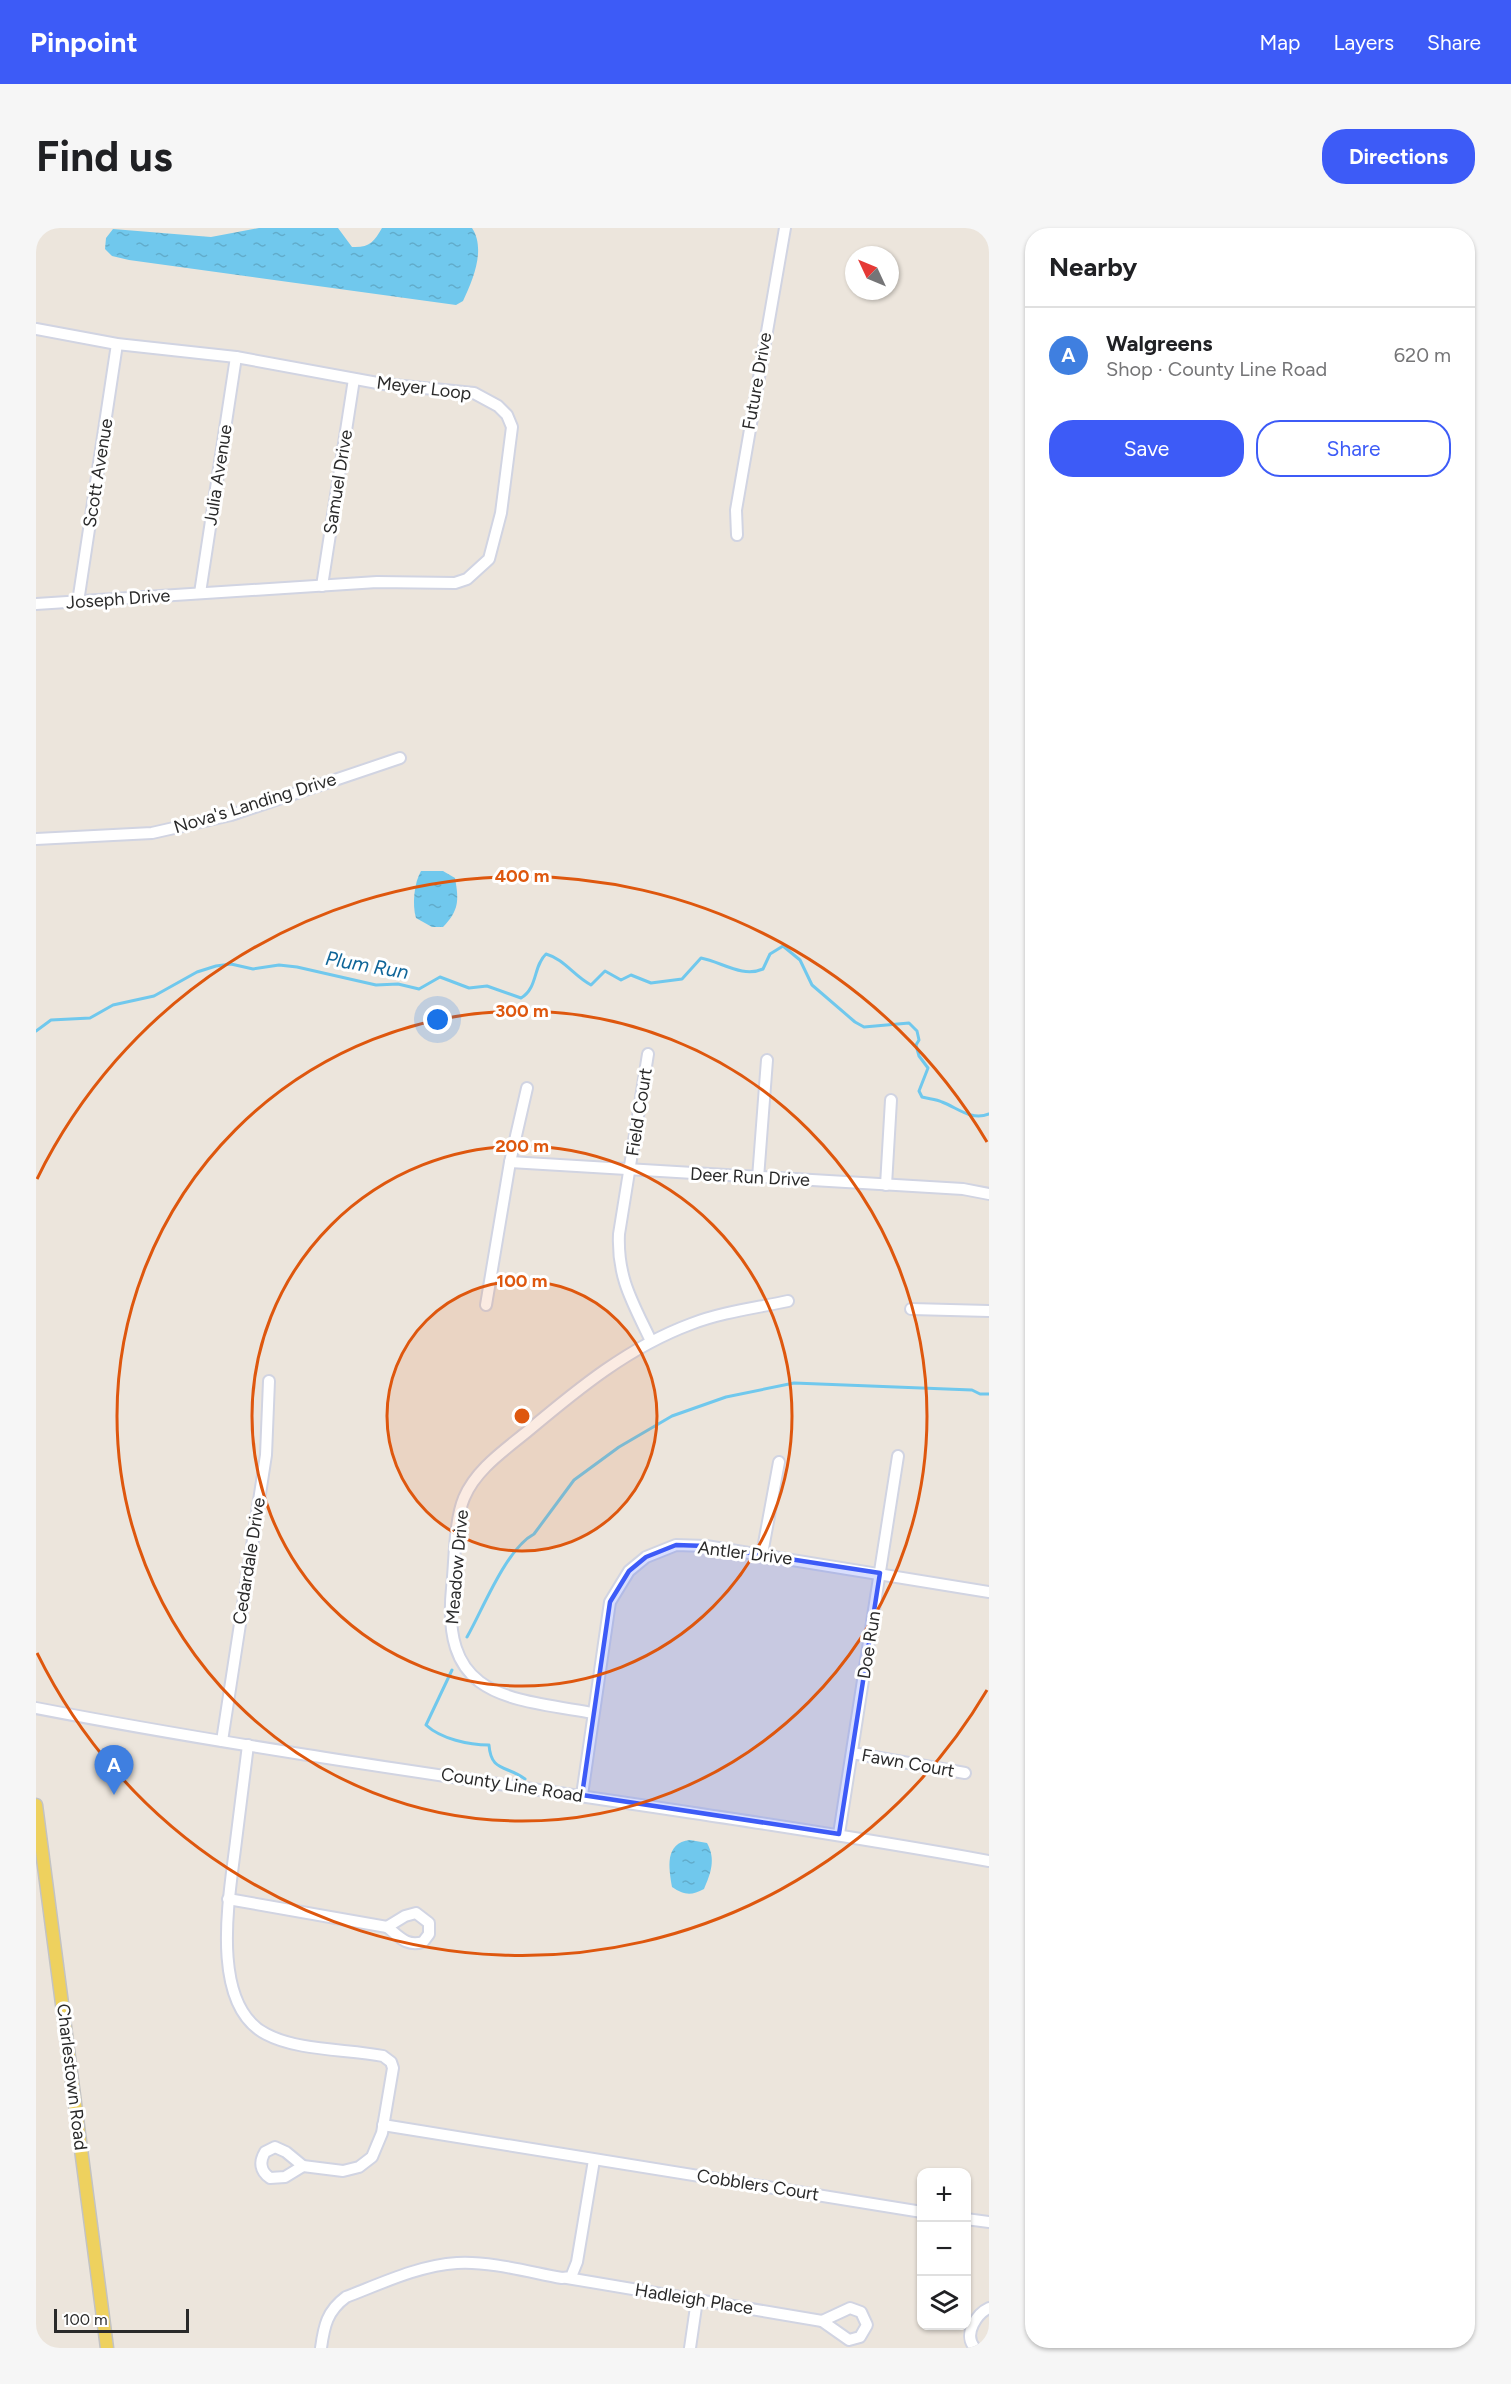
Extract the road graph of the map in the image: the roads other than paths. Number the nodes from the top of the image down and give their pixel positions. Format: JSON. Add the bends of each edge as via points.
{"nodes":[{"id":1,"x":785,"y":228,"type":"edge"},
{"id":2,"x":36,"y":329,"type":"edge"},
{"id":3,"x":117,"y":344,"type":"junction"},
{"id":4,"x":236,"y":357,"type":"junction"},
{"id":5,"x":354,"y":379,"type":"junction"},
{"id":6,"x":738,"y":535,"type":"dead end"},
{"id":7,"x":322,"y":586,"type":"junction"},
{"id":8,"x":200,"y":593,"type":"junction"},
{"id":9,"x":78,"y":602,"type":"junction"},
{"id":10,"x":36,"y":604,"type":"edge"},
{"id":11,"x":400,"y":758,"type":"dead end"},
{"id":12,"x":36,"y":839,"type":"edge"},
{"id":13,"x":648,"y":1054,"type":"dead end"},
{"id":14,"x":767,"y":1060,"type":"dead end"},
{"id":15,"x":527,"y":1088,"type":"dead end"},
{"id":16,"x":891,"y":1100,"type":"dead end"},
{"id":17,"x":510,"y":1162,"type":"junction"},
{"id":18,"x":630,"y":1171,"type":"junction"},
{"id":19,"x":758,"y":1178,"type":"junction"},
{"id":20,"x":886,"y":1185,"type":"junction"},
{"id":21,"x":989,"y":1194,"type":"edge"},
{"id":22,"x":788,"y":1301,"type":"dead end"},
{"id":23,"x":486,"y":1305,"type":"dead end"},
{"id":24,"x":911,"y":1309,"type":"dead end"},
{"id":25,"x":989,"y":1311,"type":"edge"},
{"id":26,"x":651,"y":1341,"type":"junction"},
{"id":27,"x":270,"y":1381,"type":"dead end"},
{"id":28,"x":898,"y":1456,"type":"dead end"},
{"id":29,"x":779,"y":1462,"type":"dead end"},
{"id":30,"x":762,"y":1554,"type":"junction"},
{"id":31,"x":880,"y":1573,"type":"junction"},
{"id":32,"x":989,"y":1592,"type":"edge"},
{"id":33,"x":36,"y":1708,"type":"edge"},
{"id":34,"x":593,"y":1713,"type":"junction"},
{"id":35,"x":222,"y":1741,"type":"junction"},
{"id":36,"x":248,"y":1745,"type":"junction"},
{"id":37,"x":852,"y":1753,"type":"junction"},
{"id":38,"x":965,"y":1773,"type":"dead end"},
{"id":39,"x":582,"y":1796,"type":"junction"},
{"id":40,"x":36,"y":1805,"type":"edge"},
{"id":41,"x":839,"y":1834,"type":"junction"},
{"id":42,"x":989,"y":1861,"type":"edge"},
{"id":43,"x":228,"y":1899,"type":"junction"},
{"id":44,"x":387,"y":1927,"type":"dead end"},
{"id":45,"x":383,"y":2125,"type":"junction"},
{"id":46,"x":594,"y":2160,"type":"junction"},
{"id":47,"x":303,"y":2166,"type":"dead end"},
{"id":48,"x":917,"y":2211,"type":"edge"},
{"id":49,"x":971,"y":2220,"type":"edge"},
{"id":50,"x":989,"y":2222,"type":"edge"},
{"id":51,"x":567,"y":2278,"type":"junction"},
{"id":52,"x":697,"y":2300,"type":"junction"},
{"id":53,"x":989,"y":2306,"type":"edge"},
{"id":54,"x":822,"y":2321,"type":"dead end"},
{"id":55,"x":107,"y":2348,"type":"edge"},
{"id":56,"x":321,"y":2348,"type":"edge"},
{"id":57,"x":690,"y":2348,"type":"edge"},
{"id":58,"x":975,"y":2348,"type":"edge"}],
"edges":[{"from":1,"to":6,"type":"street","name":"Future Drive","via":[[736,510]]},
{"from":2,"to":3,"type":"street","name":"Meyer Loop"},
{"from":3,"to":4,"type":"street","name":"Meyer Loop"},
{"from":3,"to":9,"type":"street","name":"Scott Avenue"},
{"from":4,"to":5,"type":"street","name":"Meyer Loop"},
{"from":4,"to":8,"type":"street","name":"Julia Avenue"},
{"from":5,"to":7,"type":"street","name":"Samuel Drive"},
{"from":5,"to":7,"type":"street","name":"Meyer Loop","via":[[474,393],[498,406],[512,427],[501,513],[489,559],[467,579],[455,583]]},
{"from":7,"to":8,"type":"street","name":"Meyer Loop"},
{"from":8,"to":9,"type":"street","name":"Joseph Drive"},
{"from":9,"to":10,"type":"street","name":"Joseph Drive"},
{"from":11,"to":12,"type":"street","name":"Nova's Landing Drive","via":[[231,815],[152,833]]},
{"from":13,"to":18,"type":"street","name":"Field Court"},
{"from":14,"to":19,"type":"street"},
{"from":15,"to":17,"type":"street"},
{"from":16,"to":20,"type":"street"},
{"from":17,"to":18,"type":"street","name":"Deer Run Drive"},
{"from":17,"to":23,"type":"street"},
{"from":18,"to":19,"type":"street","name":"Deer Run Drive"},
{"from":18,"to":26,"type":"street","name":"Field Court","via":[[618,1260],[625,1287]]},
{"from":19,"to":20,"type":"street","name":"Deer Run Drive"},
{"from":20,"to":21,"type":"street","name":"Deer Run Drive"},
{"from":22,"to":26,"type":"street","name":"Meadow Drive","via":[[692,1323]]},
{"from":24,"to":25,"type":"street"},
{"from":26,"to":34,"type":"street","name":"Meadow Drive","via":[[590,1379],[496,1457],[476,1477],[461,1506],[450,1612],[457,1655],[472,1675],[503,1696]]},
{"from":27,"to":35,"type":"street","name":"Cedardale Drive","via":[[266,1455]]},
{"from":28,"to":31,"type":"street","name":"Doe Run"},
{"from":29,"to":30,"type":"street"},
{"from":30,"to":31,"type":"street","name":"Antler Drive"},
{"from":30,"to":34,"type":"street","name":"Antler Drive","via":[[676,1545],[646,1557],[628,1571],[610,1602]]},
{"from":31,"to":32,"type":"street","name":"Antler Drive"},
{"from":31,"to":37,"type":"street","name":"Doe Run"},
{"from":33,"to":35,"type":"street","name":"County Line Road"},
{"from":34,"to":39,"type":"street","name":"Antler Drive"},
{"from":35,"to":36,"type":"street","name":"County Line Road"},
{"from":36,"to":39,"type":"street","name":"County Line Road"},
{"from":36,"to":43,"type":"street"},
{"from":37,"to":38,"type":"street","name":"Fawn Court"},
{"from":37,"to":41,"type":"street","name":"Doe Run"},
{"from":39,"to":41,"type":"street","name":"County Line Road"},
{"from":40,"to":55,"type":"main road","name":"Charlestown Road"},
{"from":41,"to":42,"type":"street","name":"County Line Road"},
{"from":43,"to":44,"type":"street"},
{"from":43,"to":45,"type":"street","via":[[231,1972],[244,2013],[257,2028],[276,2038],[387,2058],[392,2073]]},
{"from":45,"to":46,"type":"street","name":"Cobblers Court"},
{"from":45,"to":47,"type":"street","via":[[376,2150],[359,2167],[328,2171]]},
{"from":46,"to":48,"type":"street","name":"Cobblers Court"},
{"from":46,"to":51,"type":"street","via":[[577,2262],[574,2273]]},
{"from":49,"to":50,"type":"street"},
{"from":51,"to":52,"type":"street","name":"Hadleigh Place"},
{"from":51,"to":56,"type":"street","name":"Hadleigh Place","via":[[464,2263],[428,2269],[346,2297],[328,2314]]},
{"from":52,"to":54,"type":"street","name":"Hadleigh Place"},
{"from":52,"to":57,"type":"street"},
{"from":53,"to":58,"type":"street","via":[[970,2328]]}]}
